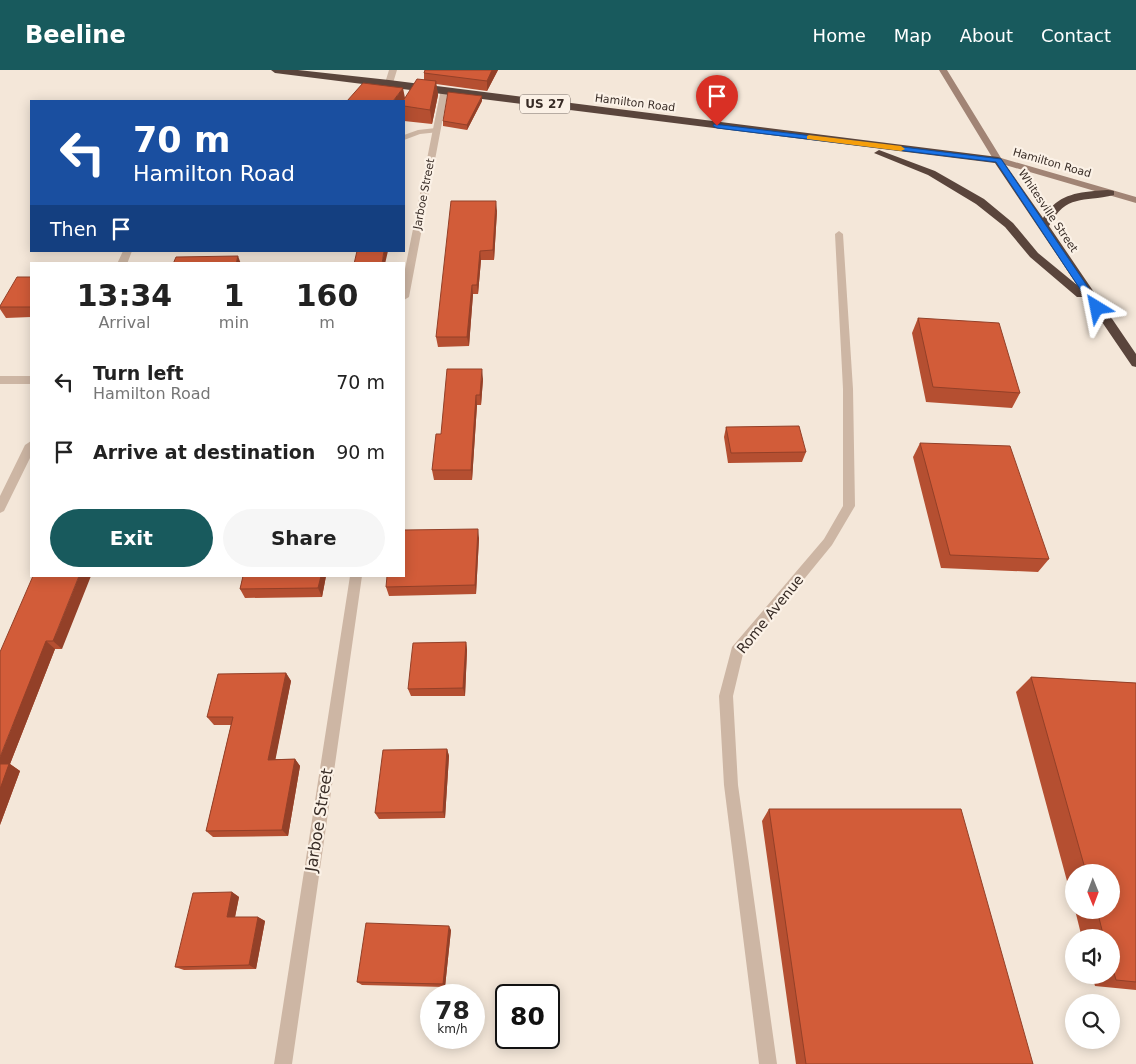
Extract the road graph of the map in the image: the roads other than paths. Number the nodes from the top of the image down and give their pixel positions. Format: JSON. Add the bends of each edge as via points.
{"nodes":[{"id":1,"x":275,"y":70,"type":"edge"},
{"id":2,"x":393,"y":70,"type":"edge"},
{"id":3,"x":943,"y":70,"type":"edge"},
{"id":4,"x":390,"y":83,"type":"junction"},
{"id":5,"x":444,"y":91,"type":"junction"},
{"id":6,"x":436,"y":130,"type":"junction"},
{"id":7,"x":405,"y":138,"type":"edge"},
{"id":8,"x":814,"y":138,"type":"junction"},
{"id":9,"x":998,"y":160,"type":"junction"},
{"id":10,"x":1110,"y":192,"type":"junction"},
{"id":11,"x":1136,"y":200,"type":"edge"},
{"id":12,"x":1043,"y":228,"type":"junction"},
{"id":13,"x":839,"y":234,"type":"dead end"},
{"id":14,"x":405,"y":292,"type":"edge"},
{"id":15,"x":1097,"y":308,"type":"junction"},
{"id":16,"x":1136,"y":364,"type":"edge"},
{"id":17,"x":0,"y":380,"type":"edge"},
{"id":18,"x":30,"y":380,"type":"edge"},
{"id":19,"x":30,"y":447,"type":"edge"},
{"id":20,"x":0,"y":508,"type":"edge"},
{"id":21,"x":356,"y":577,"type":"edge"},
{"id":22,"x":282,"y":1064,"type":"edge"},
{"id":23,"x":768,"y":1064,"type":"edge"}],
"edges":[{"from":1,"to":4,"type":"highway","name":"Hamilton Road","number":"US 27"},
{"from":2,"to":4,"type":"street"},
{"from":3,"to":9,"type":"main road","name":"Whitesville Street"},
{"from":4,"to":5,"type":"highway","name":"Hamilton Road","number":"US 27"},
{"from":5,"to":6,"type":"street","name":"Jarboe Street"},
{"from":5,"to":8,"type":"highway","name":"Hamilton Road","number":"US 27"},
{"from":6,"to":7,"type":"street"},
{"from":6,"to":14,"type":"street","name":"Jarboe Street"},
{"from":8,"to":9,"type":"highway","name":"Hamilton Road","number":"US 27"},
{"from":8,"to":15,"type":"highway","via":[[902,160],[973,197]]},
{"from":9,"to":10,"type":"main road","name":"Hamilton Road"},
{"from":9,"to":12,"type":"highway","name":"Whitesville Street"},
{"from":10,"to":11,"type":"main road","name":"Hamilton Road"},
{"from":10,"to":12,"type":"highway","via":[[1060,202]]},
{"from":12,"to":15,"type":"highway","name":"Whitesville Street"},
{"from":13,"to":23,"type":"street","name":"Rome Avenue","via":[[848,389],[849,506],[828,542],[737,651],[726,696],[731,785]]},
{"from":15,"to":16,"type":"highway","name":"Whitesville Street"},
{"from":17,"to":18,"type":"street"},
{"from":19,"to":20,"type":"street"},
{"from":21,"to":22,"type":"street","name":"Jarboe Street"}]}
